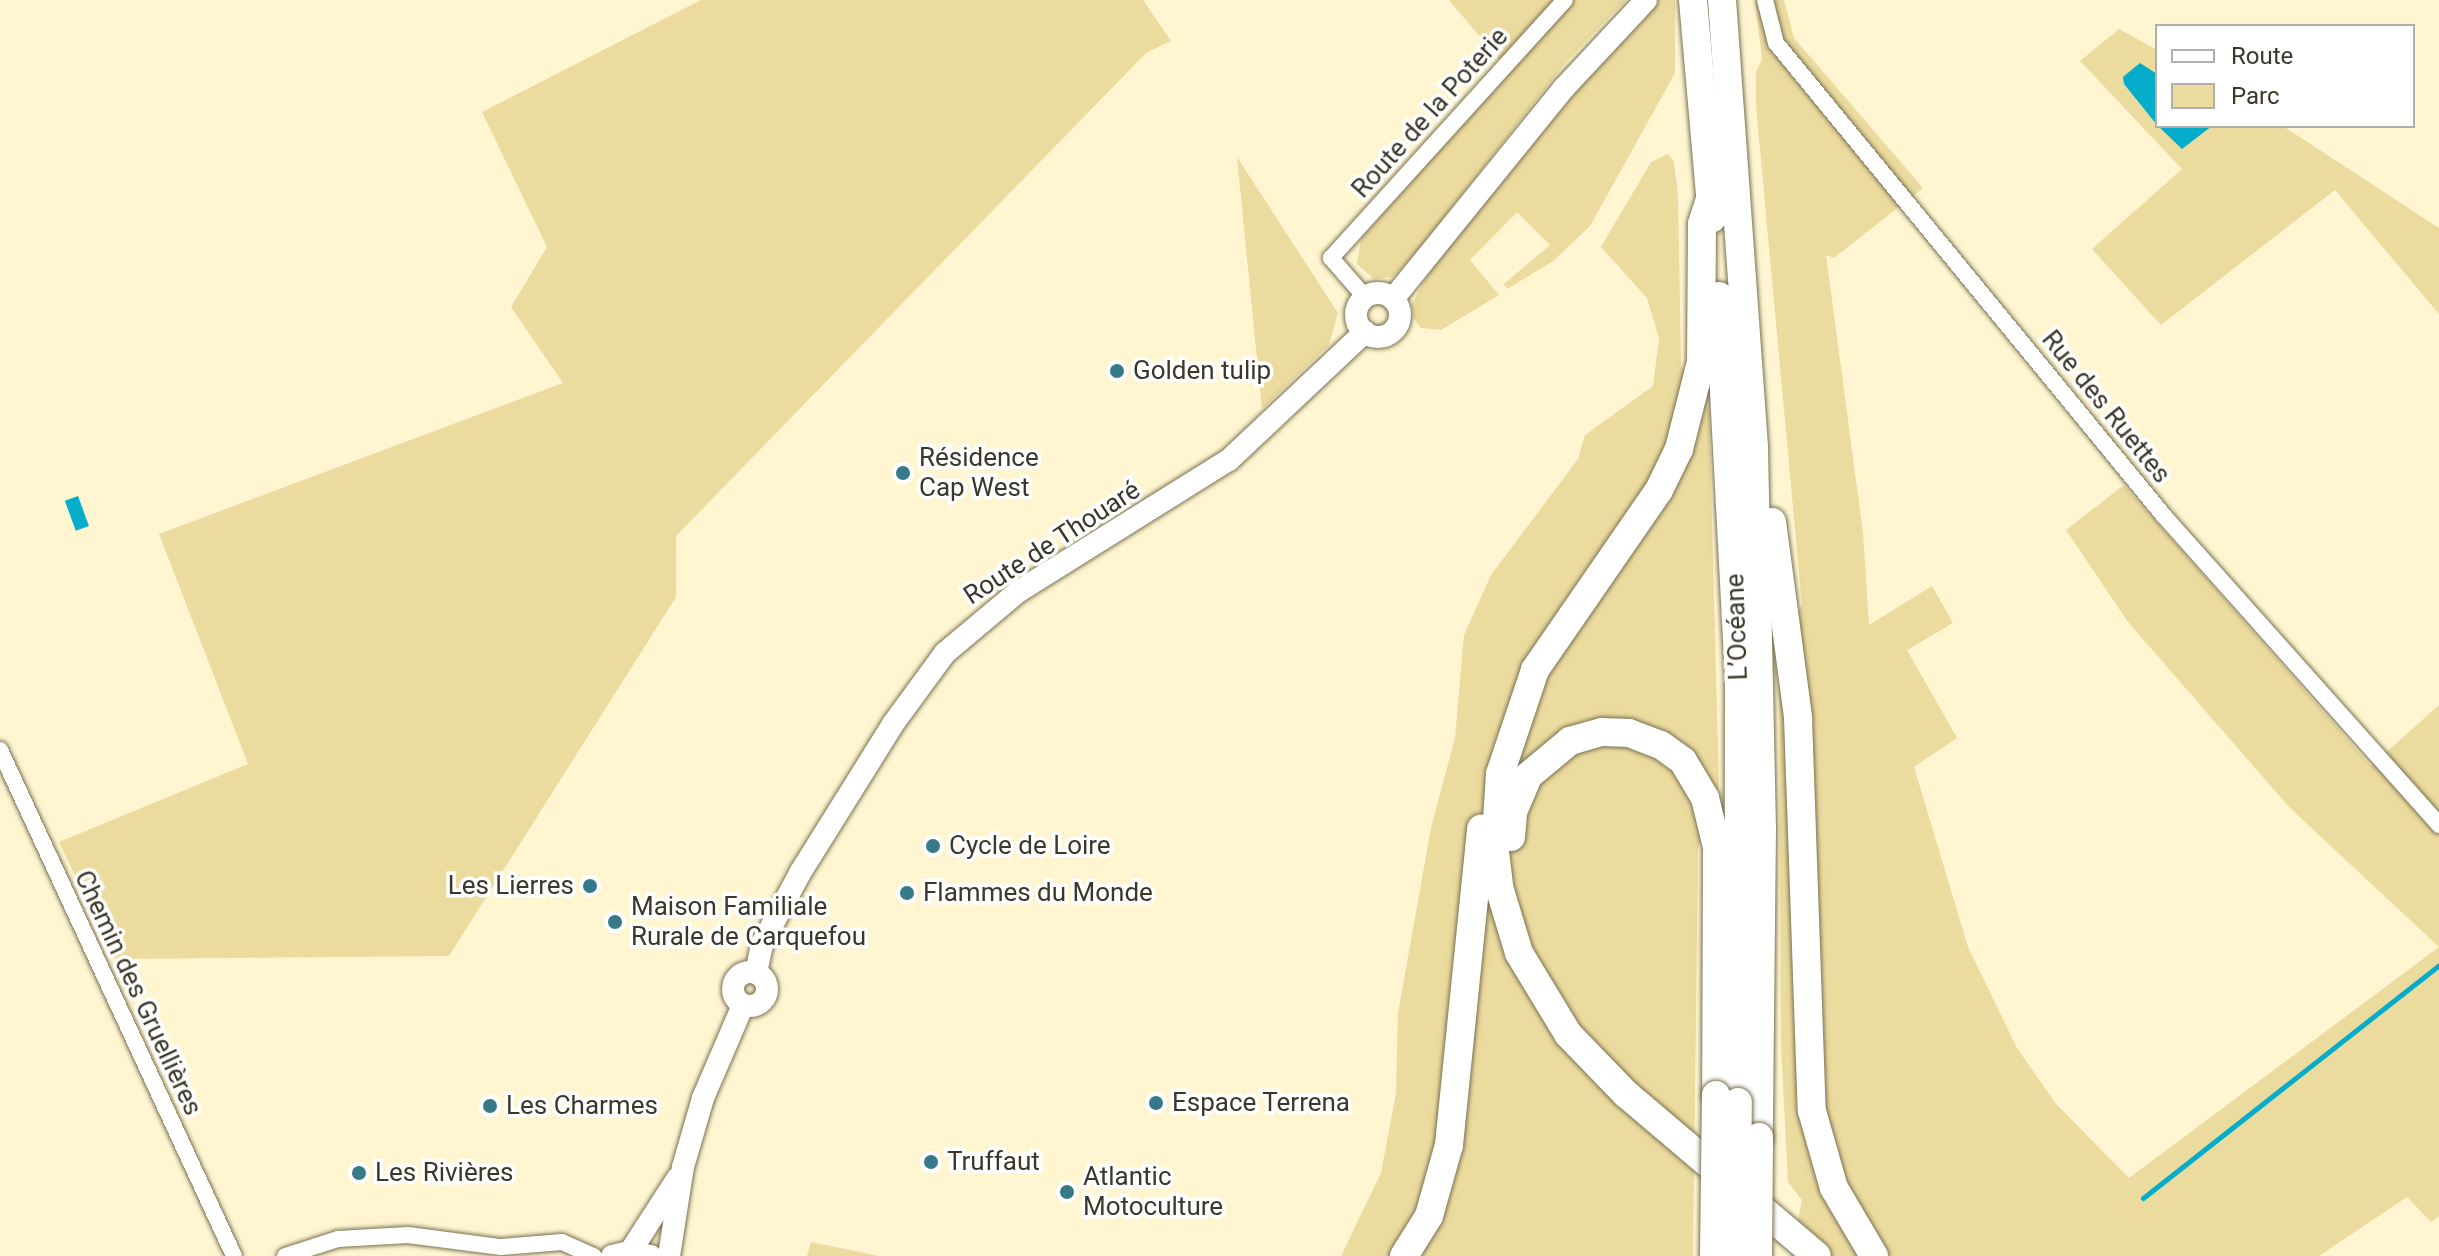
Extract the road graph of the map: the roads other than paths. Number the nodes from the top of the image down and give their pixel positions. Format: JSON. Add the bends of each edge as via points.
{"nodes":[{"id":1,"x":1565,"y":0,"type":"edge"},
{"id":2,"x":1646,"y":0,"type":"edge"},
{"id":3,"x":1693,"y":0,"type":"edge"},
{"id":4,"x":1722,"y":0,"type":"edge"},
{"id":5,"x":1765,"y":0,"type":"edge"},
{"id":6,"x":1710,"y":199,"type":"junction"},
{"id":7,"x":1365,"y":297,"type":"junction"},
{"id":8,"x":1393,"y":299,"type":"junction"},
{"id":9,"x":1365,"y":332,"type":"junction"},
{"id":10,"x":1754,"y":448,"type":"junction"},
{"id":11,"x":1535,"y":670,"type":"junction"},
{"id":12,"x":0,"y":750,"type":"edge"},
{"id":13,"x":2439,"y":825,"type":"edge"},
{"id":14,"x":1727,"y":1098,"type":"junction"},
{"id":15,"x":683,"y":1167,"type":"junction"},
{"id":16,"x":631,"y":1255,"type":"edge"},
{"id":17,"x":234,"y":1256,"type":"edge"},
{"id":18,"x":285,"y":1256,"type":"edge"},
{"id":19,"x":594,"y":1256,"type":"edge"},
{"id":20,"x":669,"y":1256,"type":"edge"},
{"id":21,"x":1404,"y":1256,"type":"edge"},
{"id":22,"x":1714,"y":1256,"type":"edge"},
{"id":23,"x":1736,"y":1256,"type":"edge"},
{"id":24,"x":1758,"y":1256,"type":"edge"},
{"id":25,"x":1817,"y":1256,"type":"edge"},
{"id":26,"x":1841,"y":1256,"type":"edge"},
{"id":27,"x":1874,"y":1256,"type":"edge"}],
"edges":[{"from":1,"to":7,"type":"street","name":"Route de la Poterie","via":[[1331,258]]},
{"from":2,"to":8,"type":"main road"},
{"from":3,"to":6,"type":"highway","name":"L’Océane"},
{"from":4,"to":10,"type":"highway","name":"L’Océane"},
{"from":5,"to":13,"type":"street","name":"Rue des Ruettes","via":[[1776,43],[2164,516]]},
{"from":6,"to":11,"type":"highway","via":[[1702,224],[1701,362],[1679,449],[1659,490]]},
{"from":6,"to":14,"type":"highway","name":"L’Océane","via":[[1736,574]]},
{"from":7,"to":8,"type":"main road","via":[[1379,293]]},
{"from":7,"to":9,"type":"main road","via":[[1356,315]]},
{"from":8,"to":9,"type":"main road","via":[[1399,311],[1394,330],[1383,336]]},
{"from":9,"to":15,"type":"main road","name":"Route de Thouaré","via":[[1229,460],[1019,591],[945,653],[893,724],[762,944],[756,973],[766,983],[765,998],[743,1005],[703,1098]]},
{"from":10,"to":24,"type":"highway","name":"L’Océane","bridge":true,"via":[[1762,813]]},
{"from":10,"to":27,"type":"highway","via":[[1769,481],[1798,718],[1812,1111],[1834,1188]]},
{"from":11,"to":21,"type":"highway","via":[[1521,680],[1493,759],[1449,1145],[1429,1216]]},
{"from":11,"to":25,"type":"highway","via":[[1510,732],[1495,817],[1499,887],[1519,953],[1546,1004],[1590,1059]]},
{"from":12,"to":17,"type":"street","name":"Chemin des Gruellières"},
{"from":14,"to":22,"type":"highway","bridge":true},
{"from":14,"to":23,"type":"highway","name":"L’Océane","bridge":true},
{"from":14,"to":26,"type":"highway","via":[[1717,847],[1705,798],[1683,761],[1643,736],[1602,732],[1570,741],[1528,776],[1511,830],[1521,912],[1549,979],[1621,1069]]},
{"from":15,"to":16,"type":"main road"},
{"from":15,"to":20,"type":"main road"},
{"from":18,"to":19,"type":"street","via":[[338,1239],[396,1235],[501,1247],[562,1242]]}]}
